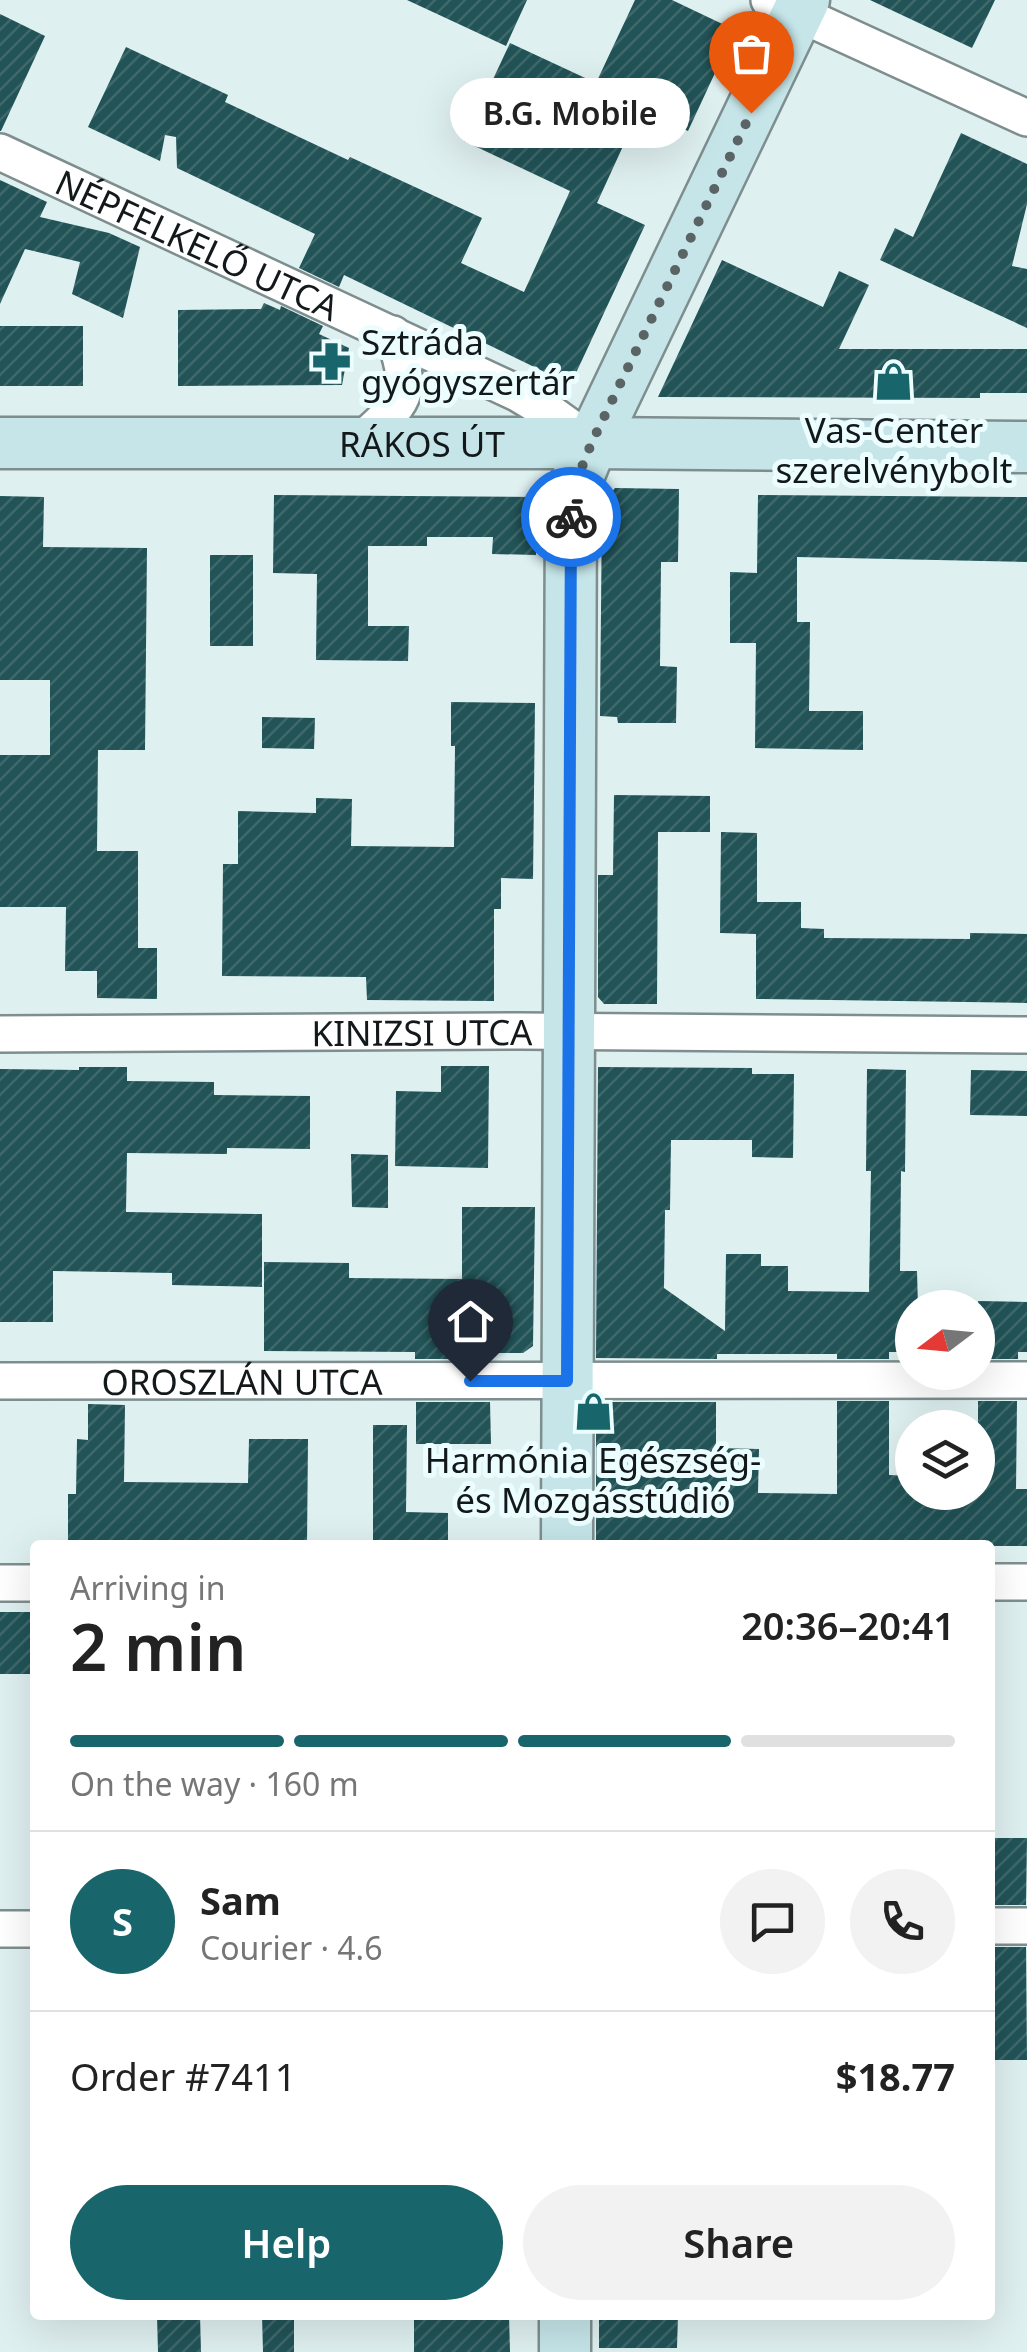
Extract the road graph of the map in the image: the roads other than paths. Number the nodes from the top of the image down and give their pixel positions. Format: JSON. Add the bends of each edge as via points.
{"nodes":[{"id":1,"x":791,"y":5,"type":"edge"},
{"id":2,"x":1027,"y":118,"type":"edge"},
{"id":3,"x":0,"y":152,"type":"edge"},
{"id":4,"x":393,"y":334,"type":"junction"},
{"id":5,"x":592,"y":442,"type":"junction"},
{"id":6,"x":0,"y":443,"type":"edge"},
{"id":7,"x":358,"y":444,"type":"junction"},
{"id":8,"x":1027,"y":446,"type":"edge"},
{"id":9,"x":568,"y":1032,"type":"junction"},
{"id":10,"x":0,"y":1034,"type":"edge"},
{"id":11,"x":1027,"y":1035,"type":"edge"},
{"id":12,"x":0,"y":1380,"type":"edge"},
{"id":13,"x":1027,"y":1380,"type":"edge"},
{"id":14,"x":567,"y":1381,"type":"junction"},
{"id":15,"x":567,"y":1540,"type":"edge"},
{"id":16,"x":995,"y":1582,"type":"edge"},
{"id":17,"x":1027,"y":1582,"type":"edge"},
{"id":18,"x":0,"y":1583,"type":"edge"},
{"id":19,"x":30,"y":1583,"type":"edge"},
{"id":20,"x":995,"y":1926,"type":"edge"},
{"id":21,"x":1027,"y":1926,"type":"edge"},
{"id":22,"x":0,"y":1929,"type":"edge"},
{"id":23,"x":30,"y":1929,"type":"edge"},
{"id":24,"x":566,"y":2320,"type":"edge"},
{"id":25,"x":565,"y":2352,"type":"edge"}],
"edges":[{"from":1,"to":2,"type":"street"},
{"from":1,"to":5,"type":"street"},
{"from":3,"to":4,"type":"street","name":"NÉPFELKELŐ UTCA"},
{"from":4,"to":5,"type":"street","name":"NÉPFELKELŐ UTCA","via":[[520,394]]},
{"from":4,"to":7,"type":"street","via":[[405,369],[404,393]]},
{"from":5,"to":7,"type":"street","name":"RÁKOS ÚT"},
{"from":5,"to":8,"type":"street","name":"RÁKOS ÚT"},
{"from":5,"to":9,"type":"street","via":[[571,494]]},
{"from":6,"to":7,"type":"street","name":"RÁKOS ÚT"},
{"from":9,"to":10,"type":"street","name":"KINIZSI UTCA"},
{"from":9,"to":11,"type":"street","name":"KINIZSI UTCA"},
{"from":9,"to":14,"type":"street"},
{"from":12,"to":14,"type":"street","name":"OROSZLÁN UTCA"},
{"from":13,"to":14,"type":"street","name":"OROSZLÁN UTCA"},
{"from":14,"to":15,"type":"street"},
{"from":16,"to":17,"type":"street"},
{"from":18,"to":19,"type":"street"},
{"from":20,"to":21,"type":"street"},
{"from":22,"to":23,"type":"street"},
{"from":24,"to":25,"type":"street"}]}
